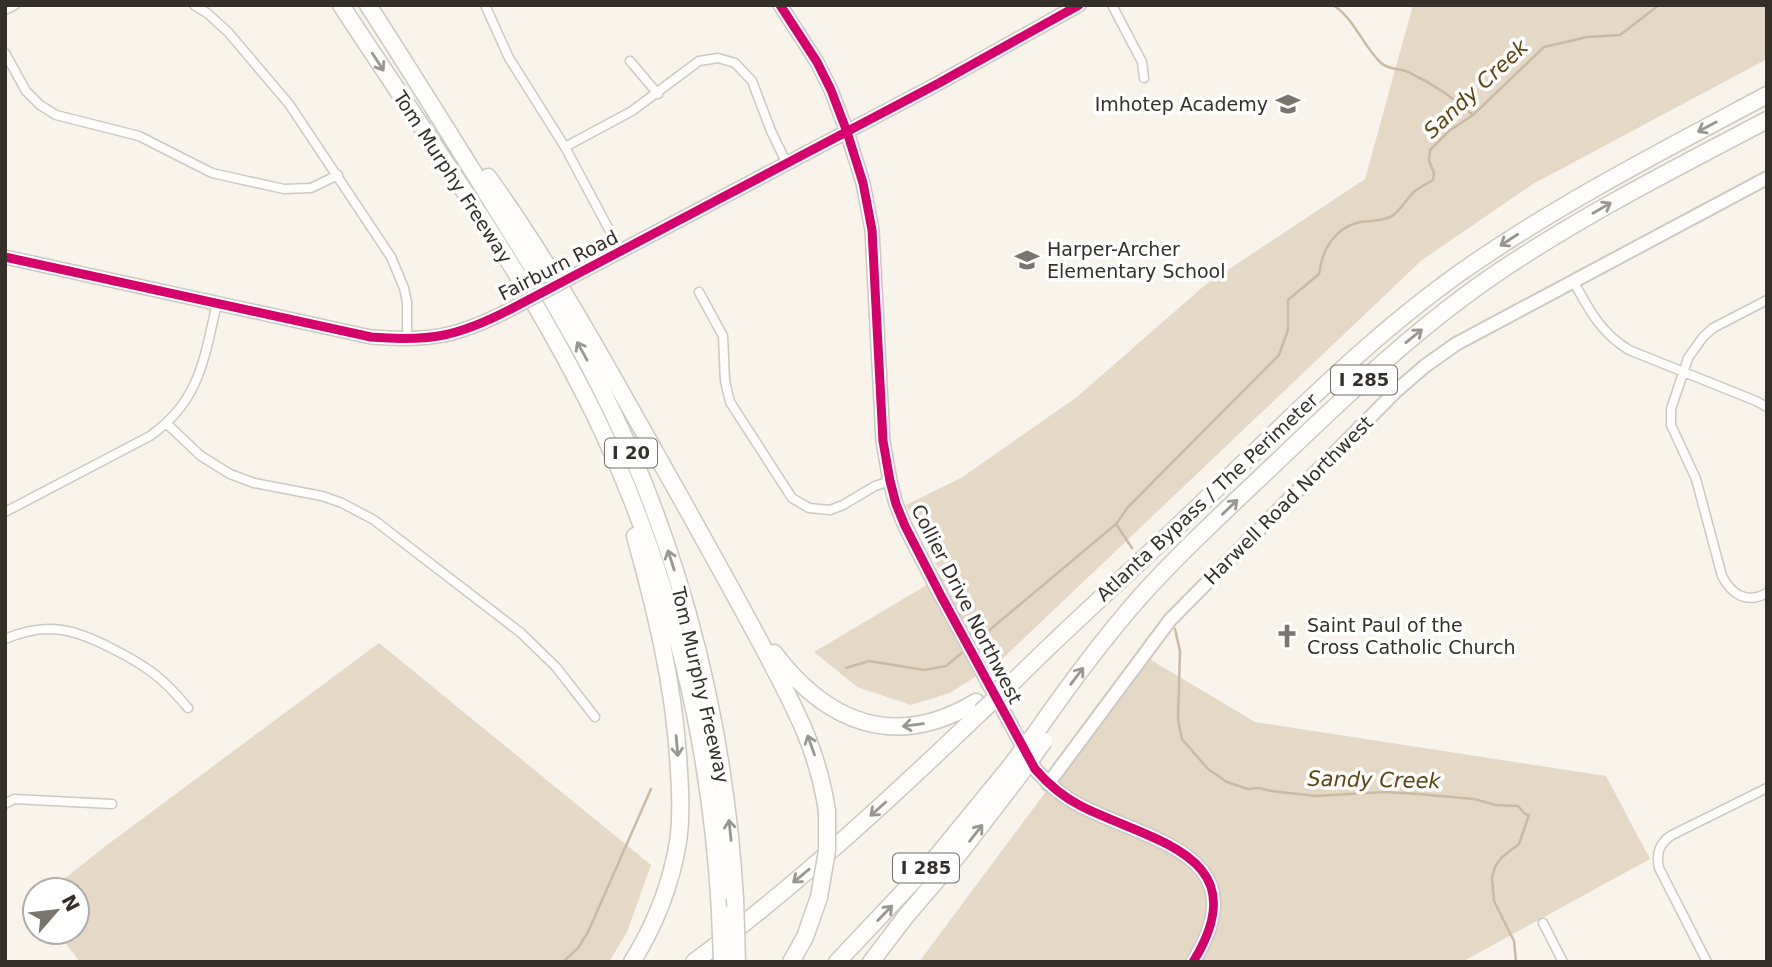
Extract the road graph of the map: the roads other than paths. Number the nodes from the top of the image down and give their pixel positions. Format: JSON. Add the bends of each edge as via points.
{"nodes":[{"id":1,"x":15,"y":5,"type":"edge"},
{"id":2,"x":194,"y":5,"type":"edge"},
{"id":3,"x":341,"y":5,"type":"edge"},
{"id":4,"x":368,"y":5,"type":"edge"},
{"id":5,"x":485,"y":5,"type":"edge"},
{"id":6,"x":780,"y":5,"type":"edge"},
{"id":7,"x":1079,"y":5,"type":"edge"},
{"id":8,"x":1112,"y":5,"type":"edge"},
{"id":9,"x":5,"y":10,"type":"edge"},
{"id":10,"x":5,"y":52,"type":"edge"},
{"id":11,"x":401,"y":56,"type":"junction"},
{"id":12,"x":630,"y":61,"type":"dead end"},
{"id":13,"x":1144,"y":78,"type":"dead end"},
{"id":14,"x":658,"y":94,"type":"junction"},
{"id":15,"x":1767,"y":95,"type":"edge"},
{"id":16,"x":1767,"y":120,"type":"edge"},
{"id":17,"x":847,"y":132,"type":"junction"},
{"id":18,"x":565,"y":147,"type":"junction"},
{"id":19,"x":787,"y":164,"type":"junction"},
{"id":20,"x":338,"y":175,"type":"junction"},
{"id":21,"x":1767,"y":178,"type":"edge"},
{"id":22,"x":621,"y":252,"type":"junction"},
{"id":23,"x":5,"y":257,"type":"edge"},
{"id":24,"x":1573,"y":281,"type":"junction"},
{"id":25,"x":699,"y":292,"type":"dead end"},
{"id":26,"x":1767,"y":300,"type":"edge"},
{"id":27,"x":216,"y":303,"type":"junction"},
{"id":28,"x":407,"y":340,"type":"junction"},
{"id":29,"x":566,"y":360,"type":"junction"},
{"id":30,"x":1683,"y":372,"type":"junction"},
{"id":31,"x":1767,"y":407,"type":"edge"},
{"id":32,"x":167,"y":424,"type":"junction"},
{"id":33,"x":890,"y":481,"type":"junction"},
{"id":34,"x":5,"y":512,"type":"edge"},
{"id":35,"x":635,"y":536,"type":"junction"},
{"id":36,"x":1767,"y":593,"type":"edge"},
{"id":37,"x":737,"y":598,"type":"junction"},
{"id":38,"x":5,"y":639,"type":"edge"},
{"id":39,"x":979,"y":707,"type":"junction"},
{"id":40,"x":188,"y":708,"type":"dead end"},
{"id":41,"x":595,"y":717,"type":"dead end"},
{"id":42,"x":1013,"y":774,"type":"junction"},
{"id":43,"x":1048,"y":783,"type":"junction"},
{"id":44,"x":1767,"y":788,"type":"edge"},
{"id":45,"x":5,"y":804,"type":"edge"},
{"id":46,"x":112,"y":804,"type":"dead end"},
{"id":47,"x":716,"y":915,"type":"junction"},
{"id":48,"x":1543,"y":923,"type":"dead end"},
{"id":49,"x":717,"y":945,"type":"junction"},
{"id":50,"x":632,"y":962,"type":"edge"},
{"id":51,"x":694,"y":962,"type":"edge"},
{"id":52,"x":705,"y":962,"type":"edge"},
{"id":53,"x":713,"y":962,"type":"edge"},
{"id":54,"x":722,"y":962,"type":"edge"},
{"id":55,"x":737,"y":962,"type":"edge"},
{"id":56,"x":791,"y":962,"type":"edge"},
{"id":57,"x":837,"y":962,"type":"edge"},
{"id":58,"x":871,"y":962,"type":"edge"},
{"id":59,"x":1194,"y":962,"type":"edge"},
{"id":60,"x":1563,"y":962,"type":"edge"},
{"id":61,"x":1707,"y":962,"type":"edge"}],
"edges":[{"from":1,"to":9,"type":"street"},
{"from":2,"to":20,"type":"street","via":[[228,32],[289,104]]},
{"from":3,"to":29,"type":"highway","name":"Tom Murphy Freeway","number":"I 20","one_way":true,"via":[[507,259]]},
{"from":4,"to":11,"type":"highway","name":"Tom Murphy Freeway","number":"I 20"},
{"from":5,"to":18,"type":"street","via":[[509,58]]},
{"from":6,"to":17,"type":"street","name":"Collier Drive Northwest","via":[[817,62]]},
{"from":7,"to":17,"type":"street","name":"Fairburn Road"},
{"from":8,"to":13,"type":"street","via":[[1142,62]]},
{"from":10,"to":20,"type":"street","via":[[26,91],[56,115],[139,136],[212,173],[284,189],[311,188]]},
{"from":11,"to":37,"type":"highway","via":[[512,211],[578,315]]},
{"from":55,"to":11,"type":"highway","name":"Tom Murphy Freeway","number":"I 20","one_way":true,"bridge":true,"via":[[723,777],[705,684],[676,577],[640,474],[601,387],[559,310]]},
{"from":12,"to":14,"type":"street"},
{"from":14,"to":18,"type":"street"},
{"from":14,"to":19,"type":"street","via":[[699,61],[718,58],[735,63],[751,81]]},
{"from":15,"to":39,"type":"highway","name":"Atlanta Bypass / The Perimeter","number":"I 285","one_way":true,"via":[[1537,221],[1405,315],[1016,678],[993,688]]},
{"from":42,"to":16,"type":"highway","name":"Atlanta Bypass / The Perimeter","number":"I 285","one_way":true,"bridge":true,"via":[[1056,704],[1120,620],[1174,561],[1354,388],[1498,272],[1624,195]]},
{"from":17,"to":19,"type":"street","name":"Fairburn Road"},
{"from":17,"to":33,"type":"street","name":"Collier Drive Northwest","via":[[872,230],[883,441]]},
{"from":18,"to":22,"type":"street"},
{"from":19,"to":22,"type":"street","name":"Fairburn Road"},
{"from":20,"to":28,"type":"street","via":[[399,274],[407,302]]},
{"from":21,"to":24,"type":"street","name":"Harwell Road Northwest"},
{"from":22,"to":28,"type":"street","name":"Fairburn Road","bridge":true,"via":[[463,331]]},
{"from":23,"to":27,"type":"street","name":"Fairburn Road"},
{"from":24,"to":30,"type":"street","via":[[1596,322],[1612,339]]},
{"from":24,"to":43,"type":"street","name":"Harwell Road Northwest","via":[[1456,344],[1396,391],[1170,620]]},
{"from":25,"to":33,"type":"street","via":[[723,336],[730,402],[792,498],[809,508],[830,510]]},
{"from":26,"to":30,"type":"street","via":[[1713,328],[1688,358]]},
{"from":27,"to":28,"type":"street","name":"Fairburn Road","via":[[372,337]]},
{"from":27,"to":32,"type":"street","via":[[197,381]]},
{"from":29,"to":35,"type":"highway"},
{"from":29,"to":47,"type":"highway","name":"Tom Murphy Freeway","number":"I 20","via":[[631,497],[671,612],[706,778],[716,853]]},
{"from":30,"to":31,"type":"street"},
{"from":30,"to":36,"type":"street","via":[[1671,425],[1696,479],[1722,576],[1737,595],[1754,598]]},
{"from":32,"to":34,"type":"street"},
{"from":32,"to":41,"type":"street","via":[[201,457],[230,474],[322,496],[373,520],[521,633],[556,667]]},
{"from":33,"to":43,"type":"street","name":"Collier Drive Northwest","via":[[905,526],[935,584],[1025,754]]},
{"from":35,"to":47,"type":"highway","via":[[666,631],[689,729]]},
{"from":35,"to":50,"type":"highway","one_way":true,"via":[[671,691],[681,809],[669,881],[647,938]]},
{"from":39,"to":37,"type":"highway","one_way":true,"via":[[913,726],[881,726],[845,716],[793,676]]},
{"from":56,"to":37,"type":"highway","one_way":true,"bridge":true,"via":[[819,897],[827,851],[827,811],[808,737]]},
{"from":38,"to":40,"type":"street","via":[[44,628],[89,636],[142,664],[168,684]]},
{"from":39,"to":49,"type":"highway","one_way":true,"via":[[853,832]]},
{"from":57,"to":42,"type":"highway","name":"Atlanta Bypass / The Perimeter","number":"I 285","one_way":true},
{"from":58,"to":42,"type":"highway","one_way":true,"via":[[959,854]]},
{"from":43,"to":59,"type":"street","name":"Collier Drive Northwest","via":[[1079,806],[1182,852],[1201,869],[1212,891],[1214,916]]},
{"from":44,"to":61,"type":"street","via":[[1665,839],[1658,852],[1659,868]]},
{"from":45,"to":46,"type":"street","via":[[14,799]]},
{"from":47,"to":53,"type":"highway"},
{"from":47,"to":54,"type":"highway","number":"I 20","bridge":true},
{"from":48,"to":60,"type":"street"},
{"from":49,"to":51,"type":"highway"},
{"from":49,"to":52,"type":"highway"}]}
